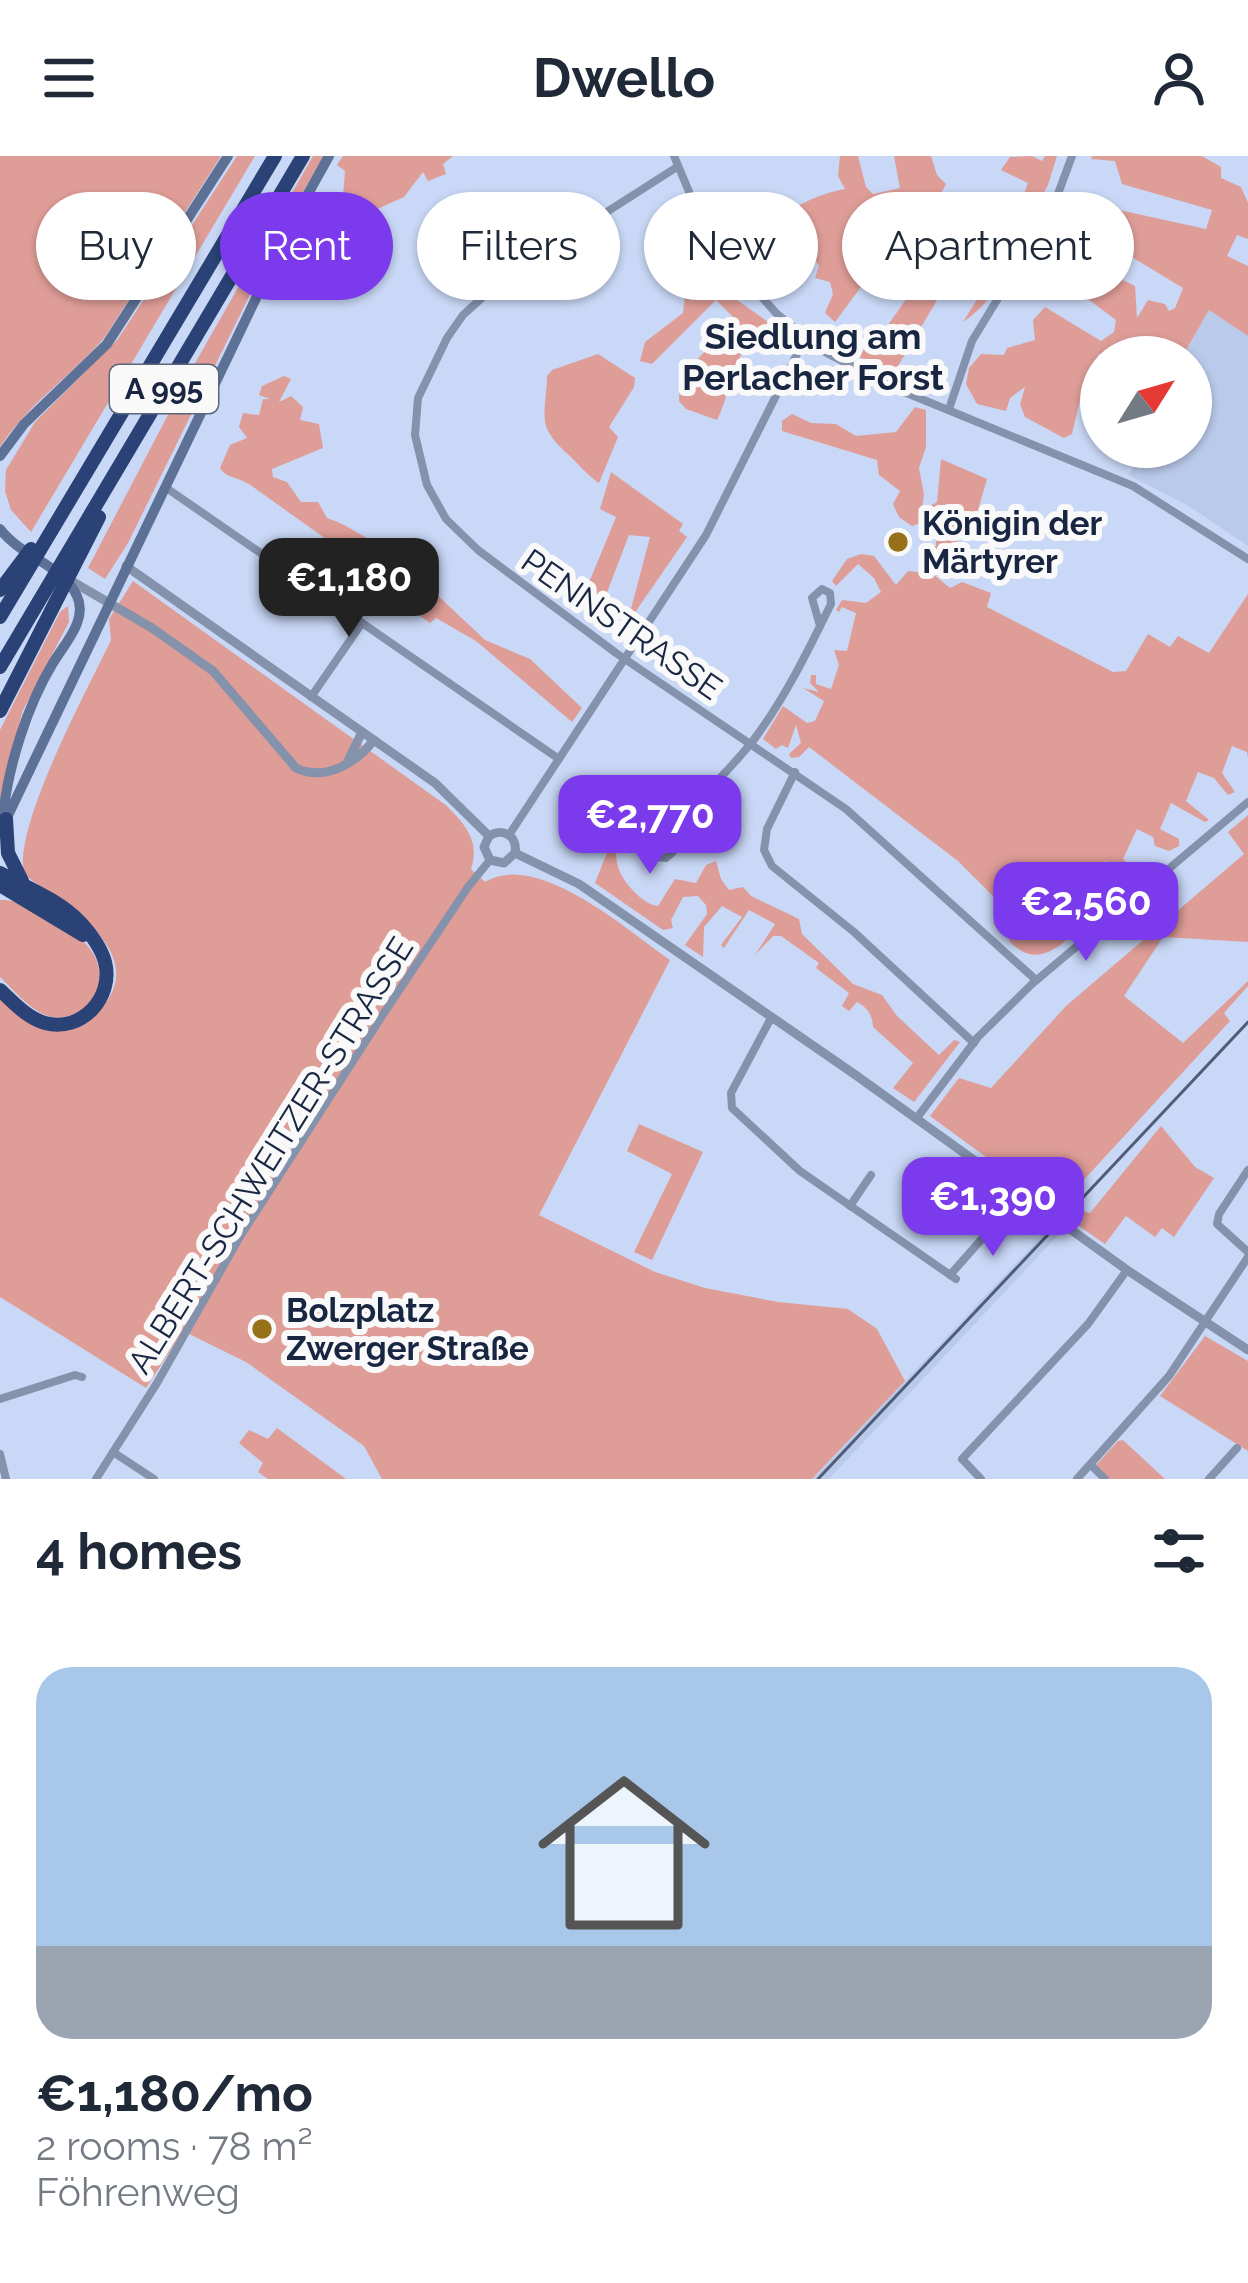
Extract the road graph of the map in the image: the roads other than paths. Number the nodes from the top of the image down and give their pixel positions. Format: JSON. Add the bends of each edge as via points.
{"nodes":[{"id":1,"x":228,"y":156,"type":"edge"},
{"id":2,"x":275,"y":156,"type":"edge"},
{"id":3,"x":303,"y":156,"type":"edge"},
{"id":4,"x":329,"y":156,"type":"edge"},
{"id":5,"x":674,"y":156,"type":"edge"},
{"id":6,"x":1072,"y":156,"type":"edge"},
{"id":7,"x":677,"y":167,"type":"junction"},
{"id":8,"x":805,"y":338,"type":"junction"},
{"id":9,"x":949,"y":409,"type":"junction"},
{"id":10,"x":0,"y":456,"type":"edge"},
{"id":11,"x":164,"y":486,"type":"junction"},
{"id":12,"x":106,"y":489,"type":"junction"},
{"id":13,"x":69,"y":497,"type":"junction"},
{"id":14,"x":5,"y":540,"type":"edge"},
{"id":15,"x":1248,"y":559,"type":"edge"},
{"id":16,"x":126,"y":566,"type":"junction"},
{"id":17,"x":65,"y":577,"type":"junction"},
{"id":18,"x":0,"y":590,"type":"edge"},
{"id":19,"x":0,"y":617,"type":"edge"},
{"id":20,"x":362,"y":623,"type":"junction"},
{"id":21,"x":820,"y":626,"type":"dead end"},
{"id":22,"x":625,"y":659,"type":"junction"},
{"id":23,"x":0,"y":667,"type":"edge"},
{"id":24,"x":311,"y":697,"type":"junction"},
{"id":25,"x":0,"y":710,"type":"edge"},
{"id":26,"x":362,"y":732,"type":"junction"},
{"id":27,"x":374,"y":740,"type":"junction"},
{"id":28,"x":751,"y":742,"type":"junction"},
{"id":29,"x":559,"y":759,"type":"junction"},
{"id":30,"x":348,"y":761,"type":"junction"},
{"id":31,"x":795,"y":772,"type":"junction"},
{"id":32,"x":1248,"y":802,"type":"edge"},
{"id":33,"x":674,"y":824,"type":"dead end"},
{"id":34,"x":3,"y":826,"type":"edge"},
{"id":35,"x":508,"y":835,"type":"junction"},
{"id":36,"x":489,"y":836,"type":"junction"},
{"id":37,"x":514,"y":853,"type":"junction"},
{"id":38,"x":490,"y":860,"type":"junction"},
{"id":39,"x":0,"y":873,"type":"edge"},
{"id":40,"x":0,"y":885,"type":"edge"},
{"id":41,"x":27,"y":893,"type":"junction"},
{"id":42,"x":0,"y":897,"type":"edge"},
{"id":43,"x":1036,"y":980,"type":"junction"},
{"id":44,"x":0,"y":990,"type":"edge"},
{"id":45,"x":771,"y":1018,"type":"junction"},
{"id":46,"x":974,"y":1042,"type":"junction"},
{"id":47,"x":916,"y":1119,"type":"junction"},
{"id":48,"x":1248,"y":1170,"type":"edge"},
{"id":49,"x":871,"y":1174,"type":"dead end"},
{"id":50,"x":850,"y":1206,"type":"junction"},
{"id":51,"x":1004,"y":1214,"type":"dead end"},
{"id":52,"x":1248,"y":1254,"type":"edge"},
{"id":53,"x":1127,"y":1270,"type":"junction"},
{"id":54,"x":1206,"y":1323,"type":"junction"},
{"id":55,"x":1248,"y":1350,"type":"edge"},
{"id":56,"x":82,"y":1377,"type":"dead end"},
{"id":57,"x":0,"y":1399,"type":"edge"},
{"id":58,"x":1237,"y":1448,"type":"dead end"},
{"id":59,"x":113,"y":1452,"type":"junction"},
{"id":60,"x":0,"y":1454,"type":"edge"},
{"id":61,"x":1091,"y":1466,"type":"junction"},
{"id":62,"x":6,"y":1479,"type":"edge"},
{"id":63,"x":96,"y":1479,"type":"edge"},
{"id":64,"x":154,"y":1479,"type":"edge"},
{"id":65,"x":981,"y":1479,"type":"edge"},
{"id":66,"x":1077,"y":1479,"type":"edge"},
{"id":67,"x":1106,"y":1479,"type":"edge"},
{"id":68,"x":1209,"y":1479,"type":"edge"}],
"edges":[{"from":1,"to":10,"type":"main road","via":[[107,344]]},
{"from":2,"to":13,"type":"highway","number":"A 995"},
{"from":3,"to":12,"type":"highway","number":"A 995"},
{"from":4,"to":11,"type":"main road"},
{"from":5,"to":7,"type":"street"},
{"from":6,"to":9,"type":"street","via":[[1052,210],[972,341]]},
{"from":7,"to":8,"type":"street","via":[[742,275]]},
{"from":7,"to":22,"type":"street","name":"PENNSTRASSE","via":[[476,301],[418,398],[418,456],[446,519]]},
{"from":8,"to":9,"type":"street","via":[[865,375]]},
{"from":8,"to":22,"type":"street","via":[[724,503]]},
{"from":9,"to":15,"type":"street","via":[[1143,491]]},
{"from":11,"to":16,"type":"main road"},
{"from":11,"to":20,"type":"street"},
{"from":12,"to":23,"type":"highway","number":"A 995"},
{"from":12,"to":25,"type":"highway","via":[[105,505]]},
{"from":13,"to":18,"type":"highway"},
{"from":13,"to":19,"type":"highway","number":"A 995"},
{"from":14,"to":17,"type":"main road"},
{"from":16,"to":24,"type":"street"},
{"from":16,"to":34,"type":"main road"},
{"from":17,"to":30,"type":"street","via":[[213,671],[296,768],[324,775]]},
{"from":17,"to":34,"type":"main road","via":[[78,599],[77,624],[29,713]]},
{"from":20,"to":24,"type":"street"},
{"from":20,"to":29,"type":"street"},
{"from":21,"to":28,"type":"street"},
{"from":22,"to":28,"type":"street","name":"PENNSTRASSE"},
{"from":22,"to":29,"type":"street"},
{"from":24,"to":26,"type":"street"},
{"from":26,"to":27,"type":"street"},
{"from":26,"to":30,"type":"street"},
{"from":27,"to":30,"type":"street"},
{"from":27,"to":36,"type":"street","via":[[446,792]]},
{"from":28,"to":31,"type":"street","name":"PENNSTRASSE"},
{"from":28,"to":33,"type":"street"},
{"from":29,"to":35,"type":"street"},
{"from":31,"to":43,"type":"street","name":"PENNSTRASSE"},
{"from":31,"to":46,"type":"street","via":[[767,829],[772,866]]},
{"from":32,"to":43,"type":"street"},
{"from":34,"to":41,"type":"highway"},
{"from":35,"to":36,"type":"street"},
{"from":35,"to":37,"type":"street"},
{"from":36,"to":38,"type":"street"},
{"from":37,"to":38,"type":"street"},
{"from":37,"to":45,"type":"street","via":[[579,884]]},
{"from":38,"to":59,"type":"street","name":"ALBERT-SCHWEITZER-STRASSE","via":[[241,1235]]},
{"from":39,"to":41,"type":"highway"},
{"from":40,"to":41,"type":"highway"},
{"from":41,"to":42,"type":"highway"},
{"from":41,"to":44,"type":"highway","via":[[94,941],[107,981],[85,1016],[64,1024],[42,1022]]},
{"from":43,"to":46,"type":"street"},
{"from":45,"to":47,"type":"street"},
{"from":45,"to":50,"type":"street","via":[[730,1102],[771,1148]]},
{"from":46,"to":47,"type":"street"},
{"from":47,"to":53,"type":"street"},
{"from":48,"to":52,"type":"street","via":[[1217,1224]]},
{"from":49,"to":50,"type":"street"},
{"from":50,"to":51,"type":"street","via":[[953,1277]]},
{"from":52,"to":54,"type":"street"},
{"from":53,"to":54,"type":"street"},
{"from":53,"to":65,"type":"street","via":[[1088,1324],[962,1459]]},
{"from":54,"to":55,"type":"street"},
{"from":54,"to":61,"type":"street"},
{"from":56,"to":57,"type":"street"},
{"from":58,"to":68,"type":"street"},
{"from":59,"to":63,"type":"street","name":"ALBERT-SCHWEITZER-STRASSE"},
{"from":59,"to":64,"type":"street"},
{"from":60,"to":62,"type":"street"},
{"from":61,"to":66,"type":"street"},
{"from":61,"to":67,"type":"street"}]}
